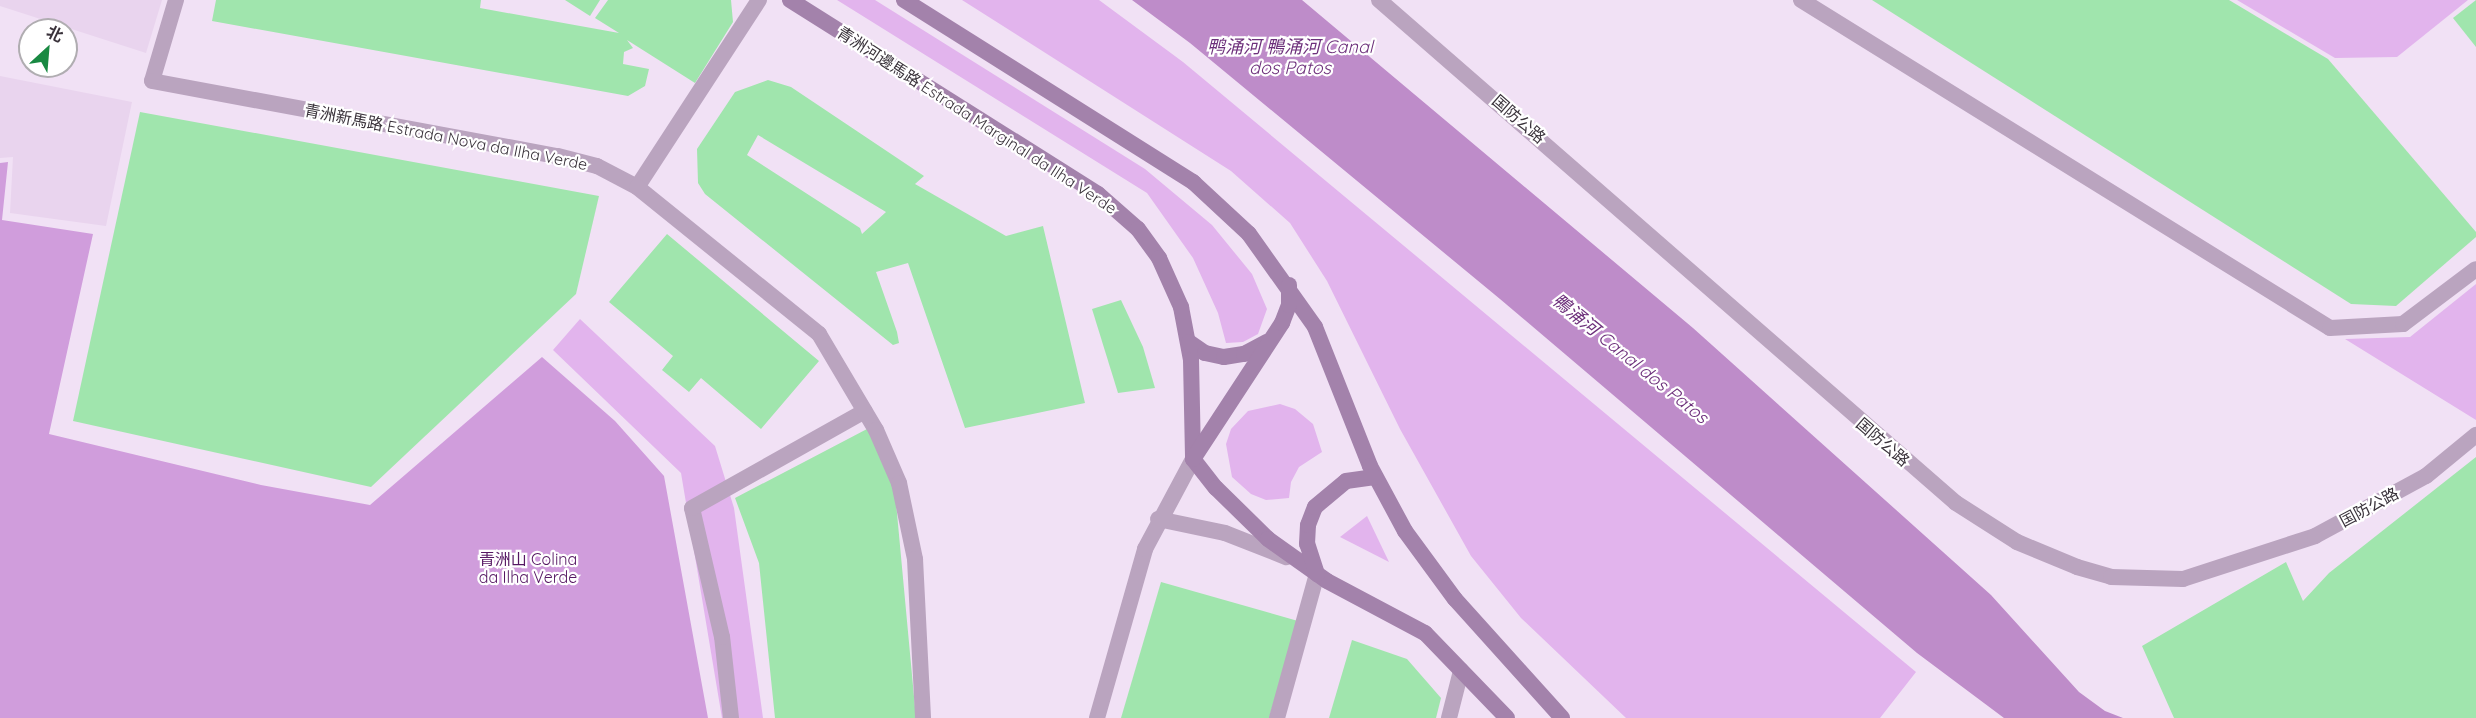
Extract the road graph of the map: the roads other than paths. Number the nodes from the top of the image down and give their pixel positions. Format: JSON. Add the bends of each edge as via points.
{"nodes":[{"id":1,"x":176,"y":0,"type":"edge"},
{"id":2,"x":759,"y":0,"type":"edge"},
{"id":3,"x":790,"y":0,"type":"edge"},
{"id":4,"x":904,"y":0,"type":"edge"},
{"id":5,"x":1379,"y":0,"type":"edge"},
{"id":6,"x":1801,"y":0,"type":"edge"},
{"id":7,"x":638,"y":187,"type":"junction"},
{"id":8,"x":2476,"y":268,"type":"edge"},
{"id":9,"x":1289,"y":285,"type":"junction"},
{"id":10,"x":1276,"y":333,"type":"junction"},
{"id":11,"x":1189,"y":342,"type":"junction"},
{"id":12,"x":865,"y":411,"type":"junction"},
{"id":13,"x":2476,"y":435,"type":"edge"},
{"id":14,"x":1193,"y":459,"type":"junction"},
{"id":15,"x":1375,"y":477,"type":"junction"},
{"id":16,"x":1158,"y":519,"type":"junction"},
{"id":17,"x":1297,"y":561,"type":"junction"},
{"id":18,"x":1317,"y":574,"type":"junction"},
{"id":19,"x":1461,"y":671,"type":"junction"},
{"id":20,"x":731,"y":718,"type":"edge"},
{"id":21,"x":923,"y":718,"type":"edge"},
{"id":22,"x":1096,"y":718,"type":"edge"},
{"id":23,"x":1277,"y":718,"type":"edge"},
{"id":24,"x":1449,"y":718,"type":"edge"},
{"id":25,"x":1507,"y":718,"type":"edge"},
{"id":26,"x":1562,"y":718,"type":"edge"}],
"edges":[{"from":1,"to":7,"type":"street","name":"青洲新馬路 Estrada Nova da Ilha Verde","via":[[152,81],[558,156],[597,166]]},
{"from":2,"to":7,"type":"street"},
{"from":3,"to":11,"type":"main road","name":"青洲河邊馬路 Estrada Marginal da Ilha Verde","via":[[1098,194],[1126,216],[1168,274]]},
{"from":4,"to":9,"type":"main road","via":[[1193,182],[1249,234]]},
{"from":5,"to":13,"type":"street","name":"国防公路","via":[[1520,119],[1884,444],[1956,502],[2017,542],[2077,567],[2111,577],[2182,579],[2315,536],[2426,476]]},
{"from":6,"to":8,"type":"street","via":[[2330,328],[2403,324]]},
{"from":7,"to":12,"type":"street","name":"青洲新馬路 Estrada Nova da Ilha Verde","via":[[819,334]]},
{"from":9,"to":10,"type":"main road","via":[[1289,305]]},
{"from":9,"to":15,"type":"main road","via":[[1332,362]]},
{"from":10,"to":11,"type":"main road","via":[[1254,350],[1235,356],[1205,353]]},
{"from":10,"to":14,"type":"main road"},
{"from":11,"to":14,"type":"main road","name":"青洲河邊馬路 Estrada Marginal da Ilha Verde"},
{"from":12,"to":20,"type":"street","via":[[692,508],[722,637]]},
{"from":12,"to":21,"type":"street","name":"青洲新馬路 Estrada Nova da Ilha Verde","via":[[899,483],[915,559]]},
{"from":14,"to":16,"type":"street"},
{"from":14,"to":17,"type":"main road","via":[[1241,514]]},
{"from":15,"to":18,"type":"main road","via":[[1346,481],[1328,492],[1316,507],[1308,525],[1306,544]]},
{"from":15,"to":26,"type":"main road","via":[[1405,531],[1455,599]]},
{"from":16,"to":17,"type":"street","via":[[1225,533]]},
{"from":16,"to":22,"type":"street","via":[[1133,585]]},
{"from":17,"to":18,"type":"main road"},
{"from":18,"to":19,"type":"main road","via":[[1425,633]]},
{"from":18,"to":23,"type":"street"},
{"from":19,"to":24,"type":"street"},
{"from":19,"to":25,"type":"main road"}]}
